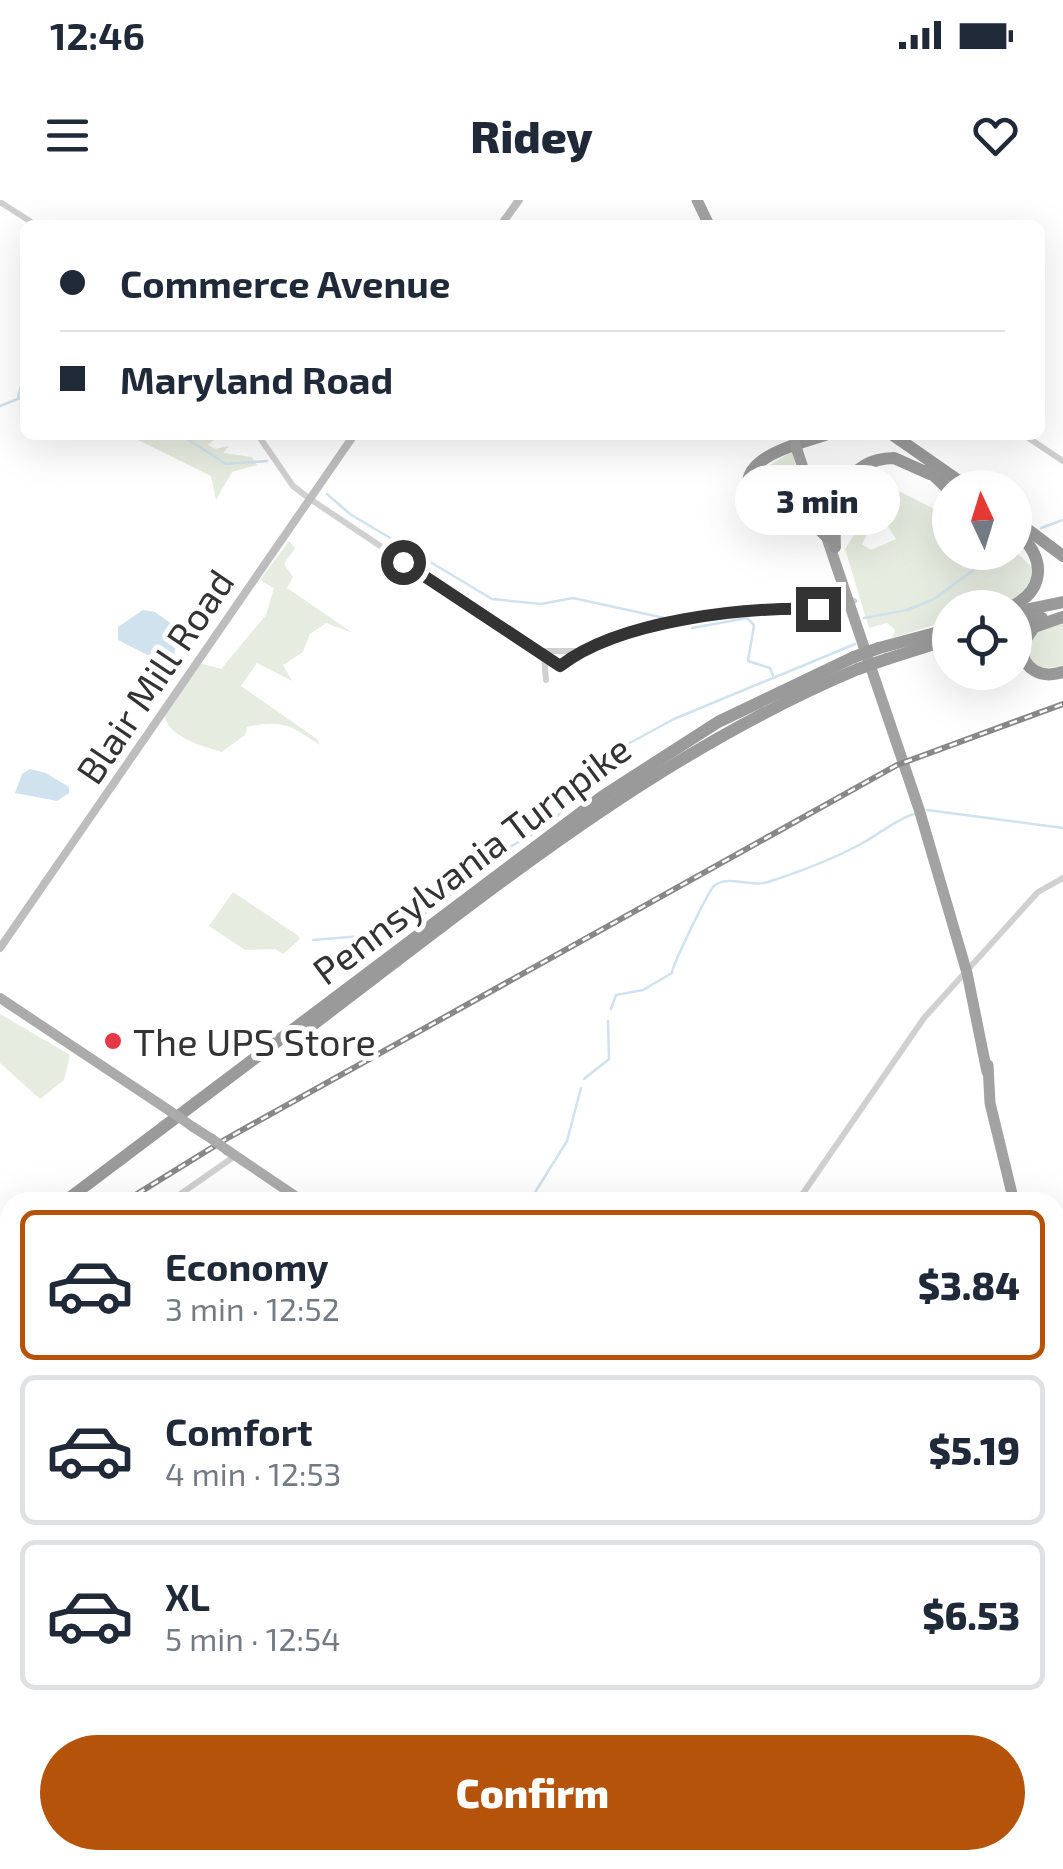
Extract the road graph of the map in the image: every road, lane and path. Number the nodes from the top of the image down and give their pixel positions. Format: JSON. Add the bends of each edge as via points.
{"nodes":[{"id":1,"x":0,"y":202,"type":"edge"},
{"id":2,"x":28,"y":220,"type":"edge"},
{"id":3,"x":261,"y":440,"type":"edge"},
{"id":4,"x":351,"y":440,"type":"edge"},
{"id":5,"x":812,"y":440,"type":"edge"},
{"id":6,"x":820,"y":440,"type":"edge"},
{"id":7,"x":890,"y":440,"type":"edge"},
{"id":8,"x":899,"y":440,"type":"edge"},
{"id":9,"x":1032,"y":440,"type":"edge"},
{"id":10,"x":797,"y":442,"type":"edge"},
{"id":11,"x":1063,"y":461,"type":"edge"},
{"id":12,"x":943,"y":470,"type":"edge"},
{"id":13,"x":930,"y":474,"type":"joint"},
{"id":14,"x":807,"y":479,"type":"junction"},
{"id":15,"x":310,"y":499,"type":"junction"},
{"id":16,"x":1032,"y":533,"type":"edge"},
{"id":17,"x":831,"y":542,"type":"junction"},
{"id":18,"x":1032,"y":544,"type":"edge"},
{"id":19,"x":1032,"y":549,"type":"edge"},
{"id":20,"x":1063,"y":553,"type":"edge"},
{"id":21,"x":1063,"y":564,"type":"edge"},
{"id":22,"x":1032,"y":590,"type":"edge"},
{"id":23,"x":852,"y":602,"type":"junction"},
{"id":24,"x":1063,"y":602,"type":"edge"},
{"id":25,"x":1032,"y":608,"type":"edge"},
{"id":26,"x":1063,"y":616,"type":"edge"},
{"id":27,"x":1032,"y":621,"type":"edge"},
{"id":28,"x":932,"y":637,"type":"edge"},
{"id":29,"x":932,"y":649,"type":"edge"},
{"id":30,"x":581,"y":650,"type":"junction"},
{"id":31,"x":539,"y":652,"type":"junction"},
{"id":32,"x":883,"y":654,"type":"junction"},
{"id":33,"x":856,"y":663,"type":"junction"},
{"id":34,"x":1032,"y":674,"type":"edge"},
{"id":35,"x":1063,"y":675,"type":"edge"},
{"id":36,"x":546,"y":680,"type":"dead end"},
{"id":37,"x":1063,"y":878,"type":"edge"},
{"id":38,"x":0,"y":948,"type":"edge"},
{"id":39,"x":969,"y":971,"type":"junction"},
{"id":40,"x":1,"y":1003,"type":"edge"},
{"id":41,"x":230,"y":1153,"type":"junction"},
{"id":42,"x":77,"y":1192,"type":"edge"},
{"id":43,"x":89,"y":1192,"type":"edge"},
{"id":44,"x":181,"y":1192,"type":"edge"},
{"id":45,"x":289,"y":1192,"type":"edge"},
{"id":46,"x":803,"y":1192,"type":"edge"},
{"id":47,"x":1011,"y":1192,"type":"edge"}],
"edges":[{"from":1,"to":2,"type":"street"},
{"from":3,"to":15,"type":"street"},
{"from":4,"to":15,"type":"main road","name":"Blair Mill Road"},
{"from":5,"to":17,"type":"highway","via":[[763,458],[748,485],[760,506],[806,516]]},
{"from":6,"to":14,"type":"highway","via":[[768,458],[752,488],[763,504],[781,509],[798,499]]},
{"from":7,"to":13,"type":"highway"},
{"from":8,"to":12,"type":"highway"},
{"from":9,"to":11,"type":"street"},
{"from":10,"to":14,"type":"highway"},
{"from":10,"to":17,"type":"highway"},
{"from":13,"to":17,"type":"highway","via":[[894,458],[859,469],[836,502]]},
{"from":14,"to":17,"type":"highway"},
{"from":15,"to":31,"type":"street"},
{"from":15,"to":38,"type":"main road","name":"Blair Mill Road"},
{"from":16,"to":20,"type":"highway"},
{"from":17,"to":23,"type":"highway"},
{"from":18,"to":21,"type":"highway"},
{"from":19,"to":22,"type":"highway","via":[[1039,575]]},
{"from":23,"to":30,"type":"street","via":[[828,609],[740,610]]},
{"from":23,"to":39,"type":"highway"},
{"from":24,"to":25,"type":"highway"},
{"from":26,"to":27,"type":"highway"},
{"from":26,"to":35,"type":"highway","via":[[1034,627],[1021,646],[1038,674]]},
{"from":28,"to":32,"type":"highway","name":"Pennsylvania Turnpike"},
{"from":29,"to":32,"type":"highway"},
{"from":30,"to":31,"type":"street"},
{"from":30,"to":31,"type":"street","via":[[560,666]]},
{"from":31,"to":36,"type":"street"},
{"from":32,"to":33,"type":"highway","name":"Pennsylvania Turnpike","bridge":true},
{"from":33,"to":42,"type":"highway","name":"Pennsylvania Turnpike","via":[[718,722],[603,796]]},
{"from":33,"to":43,"type":"highway","name":"Pennsylvania Turnpike","via":[[644,780]]},
{"from":34,"to":35,"type":"highway","via":[[1043,680]]},
{"from":37,"to":39,"type":"street","via":[[1038,892]]},
{"from":39,"to":46,"type":"street","via":[[900,1048]]},
{"from":39,"to":47,"type":"highway"},
{"from":40,"to":41,"type":"main road","bridge":true},
{"from":41,"to":44,"type":"street"},
{"from":41,"to":45,"type":"main road"}]}
